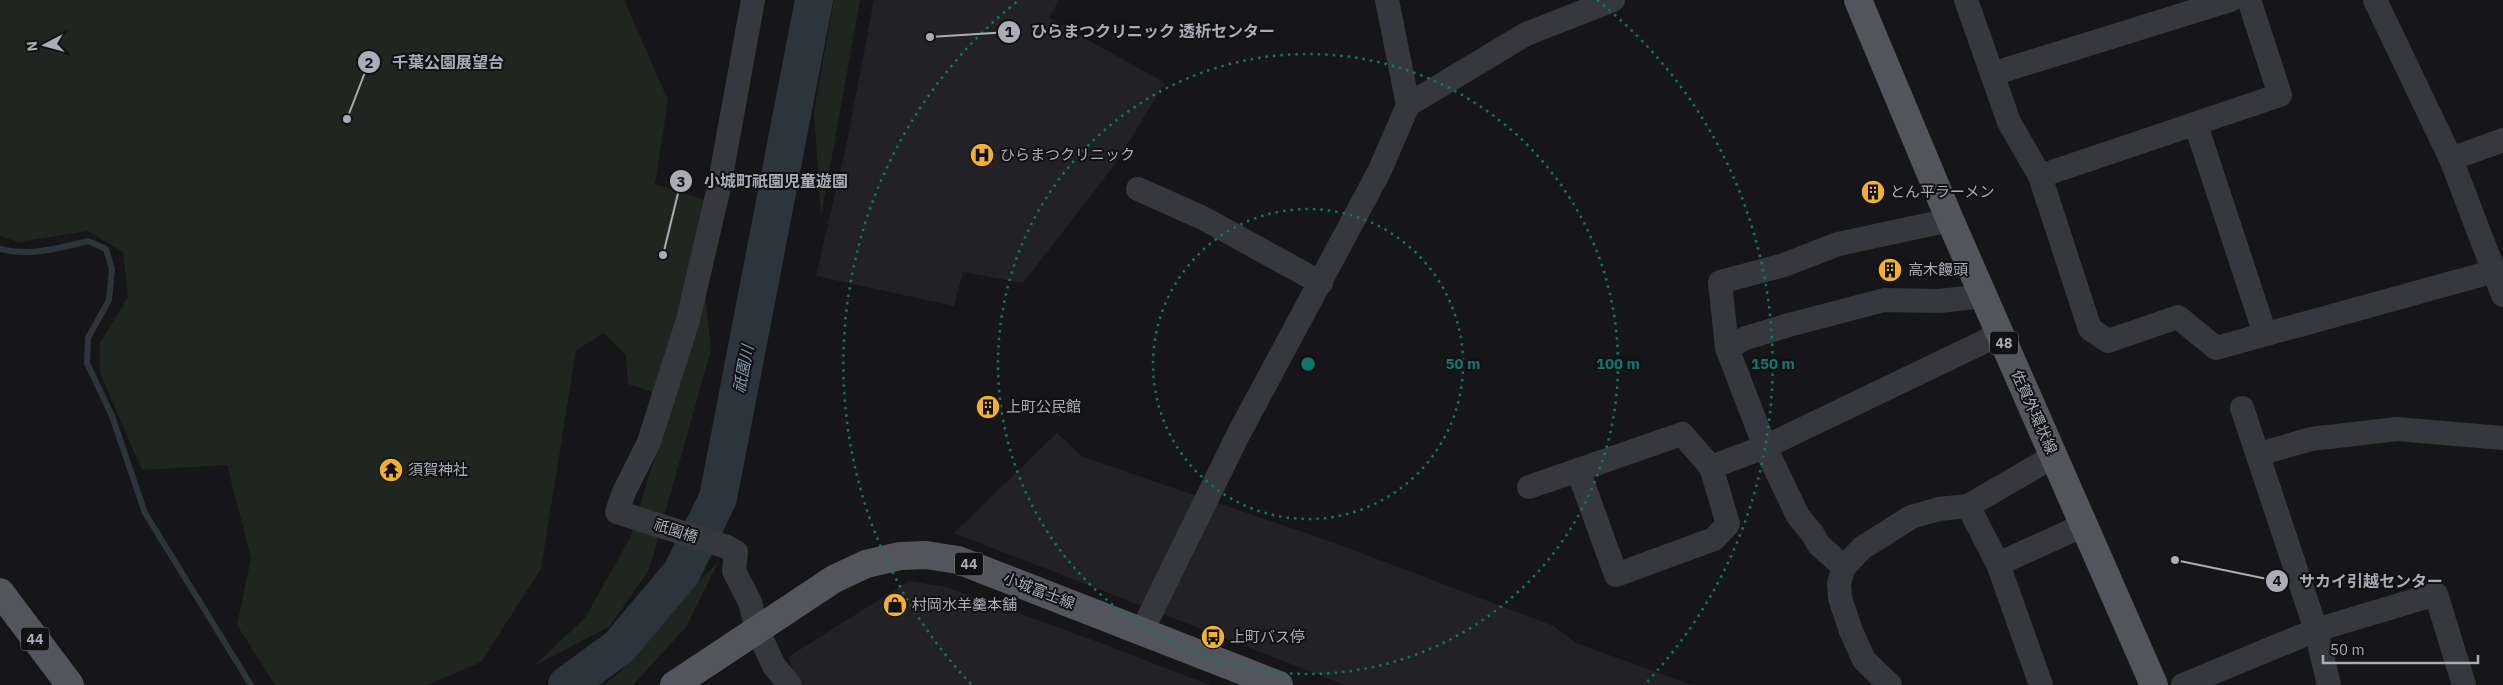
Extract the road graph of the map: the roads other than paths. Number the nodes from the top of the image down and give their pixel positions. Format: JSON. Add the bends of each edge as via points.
{"nodes":[{"id":1,"x":753,"y":0,"type":"edge"},
{"id":2,"x":1387,"y":0,"type":"edge"},
{"id":3,"x":1613,"y":0,"type":"edge"},
{"id":4,"x":1858,"y":0,"type":"edge"},
{"id":5,"x":1966,"y":0,"type":"edge"},
{"id":6,"x":2230,"y":0,"type":"edge"},
{"id":7,"x":2249,"y":0,"type":"edge"},
{"id":8,"x":2375,"y":0,"type":"edge"},
{"id":9,"x":1992,"y":74,"type":"junction"},
{"id":10,"x":1408,"y":105,"type":"junction"},
{"id":11,"x":2196,"y":125,"type":"junction"},
{"id":12,"x":2503,"y":140,"type":"edge"},
{"id":13,"x":2451,"y":159,"type":"junction"},
{"id":14,"x":2040,"y":176,"type":"junction"},
{"id":15,"x":1138,"y":190,"type":"dead end"},
{"id":16,"x":1950,"y":220,"type":"junction"},
{"id":17,"x":2496,"y":262,"type":"edge"},
{"id":18,"x":1321,"y":283,"type":"junction"},
{"id":19,"x":1983,"y":296,"type":"junction"},
{"id":20,"x":2503,"y":296,"type":"edge"},
{"id":21,"x":2000,"y":334,"type":"junction"},
{"id":22,"x":2265,"y":334,"type":"junction"},
{"id":23,"x":1727,"y":348,"type":"junction"},
{"id":24,"x":2242,"y":408,"type":"dead end"},
{"id":25,"x":2503,"y":438,"type":"edge"},
{"id":26,"x":1765,"y":447,"type":"junction"},
{"id":27,"x":2259,"y":454,"type":"junction"},
{"id":28,"x":2054,"y":456,"type":"junction"},
{"id":29,"x":1711,"y":467,"type":"junction"},
{"id":30,"x":1578,"y":470,"type":"junction"},
{"id":31,"x":1529,"y":487,"type":"dead end"},
{"id":32,"x":1968,"y":506,"type":"junction"},
{"id":33,"x":2084,"y":525,"type":"junction"},
{"id":34,"x":1998,"y":564,"type":"junction"},
{"id":35,"x":1844,"y":567,"type":"junction"},
{"id":36,"x":0,"y":592,"type":"edge"},
{"id":37,"x":757,"y":629,"type":"junction"},
{"id":38,"x":1142,"y":630,"type":"junction"},
{"id":39,"x":2316,"y":630,"type":"junction"},
{"id":40,"x":70,"y":685,"type":"edge"},
{"id":41,"x":674,"y":685,"type":"edge"},
{"id":42,"x":790,"y":685,"type":"edge"},
{"id":43,"x":1279,"y":685,"type":"edge"},
{"id":44,"x":1890,"y":685,"type":"edge"},
{"id":45,"x":2041,"y":685,"type":"edge"},
{"id":46,"x":2154,"y":685,"type":"edge"},
{"id":47,"x":2183,"y":685,"type":"edge"},
{"id":48,"x":2329,"y":685,"type":"edge"},
{"id":49,"x":2464,"y":685,"type":"edge"}],
"edges":[{"from":1,"to":37,"type":"street","name":"祇園橋","via":[[719,187],[688,320],[649,442],[617,512],[736,552],[734,571],[750,602]]},
{"from":2,"to":10,"type":"street"},
{"from":3,"to":10,"type":"street","via":[[1526,34]]},
{"from":4,"to":16,"type":"main road","name":"佐賀外環状線","number":"48"},
{"from":5,"to":9,"type":"street"},
{"from":6,"to":9,"type":"street"},
{"from":7,"to":11,"type":"street","via":[[2280,95]]},
{"from":8,"to":13,"type":"street"},
{"from":9,"to":14,"type":"street","via":[[2009,122]]},
{"from":10,"to":18,"type":"street","via":[[1380,172]]},
{"from":11,"to":14,"type":"street"},
{"from":11,"to":22,"type":"street"},
{"from":12,"to":13,"type":"street"},
{"from":13,"to":17,"type":"street"},
{"from":14,"to":22,"type":"street","via":[[2090,329],[2108,341],[2178,317],[2216,348]]},
{"from":15,"to":18,"type":"street","via":[[1204,218]]},
{"from":16,"to":19,"type":"main road","name":"佐賀外環状線","number":"48"},
{"from":16,"to":23,"type":"street","via":[[1838,244],[1784,265],[1720,282]]},
{"from":17,"to":20,"type":"street"},
{"from":17,"to":22,"type":"street"},
{"from":18,"to":38,"type":"street","via":[[1238,435]]},
{"from":19,"to":21,"type":"main road","name":"佐賀外環状線","number":"48"},
{"from":19,"to":23,"type":"street","via":[[1940,301],[1884,300],[1780,327]]},
{"from":21,"to":26,"type":"street"},
{"from":21,"to":28,"type":"main road","name":"佐賀外環状線","number":"48"},
{"from":23,"to":26,"type":"street"},
{"from":24,"to":27,"type":"street"},
{"from":25,"to":27,"type":"street","via":[[2397,429],[2311,439]]},
{"from":26,"to":29,"type":"street"},
{"from":26,"to":35,"type":"street","via":[[1798,516],[1819,545]]},
{"from":27,"to":39,"type":"street"},
{"from":28,"to":32,"type":"street"},
{"from":28,"to":33,"type":"main road","name":"佐賀外環状線","number":"48"},
{"from":29,"to":30,"type":"street","via":[[1682,434]]},
{"from":29,"to":30,"type":"street","via":[[1728,524],[1714,539],[1616,575]]},
{"from":30,"to":31,"type":"street"},
{"from":32,"to":34,"type":"street"},
{"from":32,"to":35,"type":"street","via":[[1939,509],[1911,517],[1862,548]]},
{"from":33,"to":34,"type":"street"},
{"from":33,"to":46,"type":"main road","name":"佐賀外環状線","number":"48"},
{"from":34,"to":45,"type":"street"},
{"from":35,"to":44,"type":"street","via":[[1839,583],[1840,598],[1851,631],[1864,660]]},
{"from":36,"to":40,"type":"main road","number":"44"},
{"from":37,"to":38,"type":"main road","name":"小城富士線","number":"44","via":[[834,579],[866,564],[900,556],[926,556],[958,560]]},
{"from":37,"to":41,"type":"main road","name":"小城富士線","number":"44"},
{"from":37,"to":42,"type":"street","via":[[774,666]]},
{"from":38,"to":43,"type":"main road","name":"小城富士線","number":"44"},
{"from":39,"to":47,"type":"street"},
{"from":39,"to":48,"type":"street"},
{"from":39,"to":49,"type":"street","via":[[2436,594]]}]}
